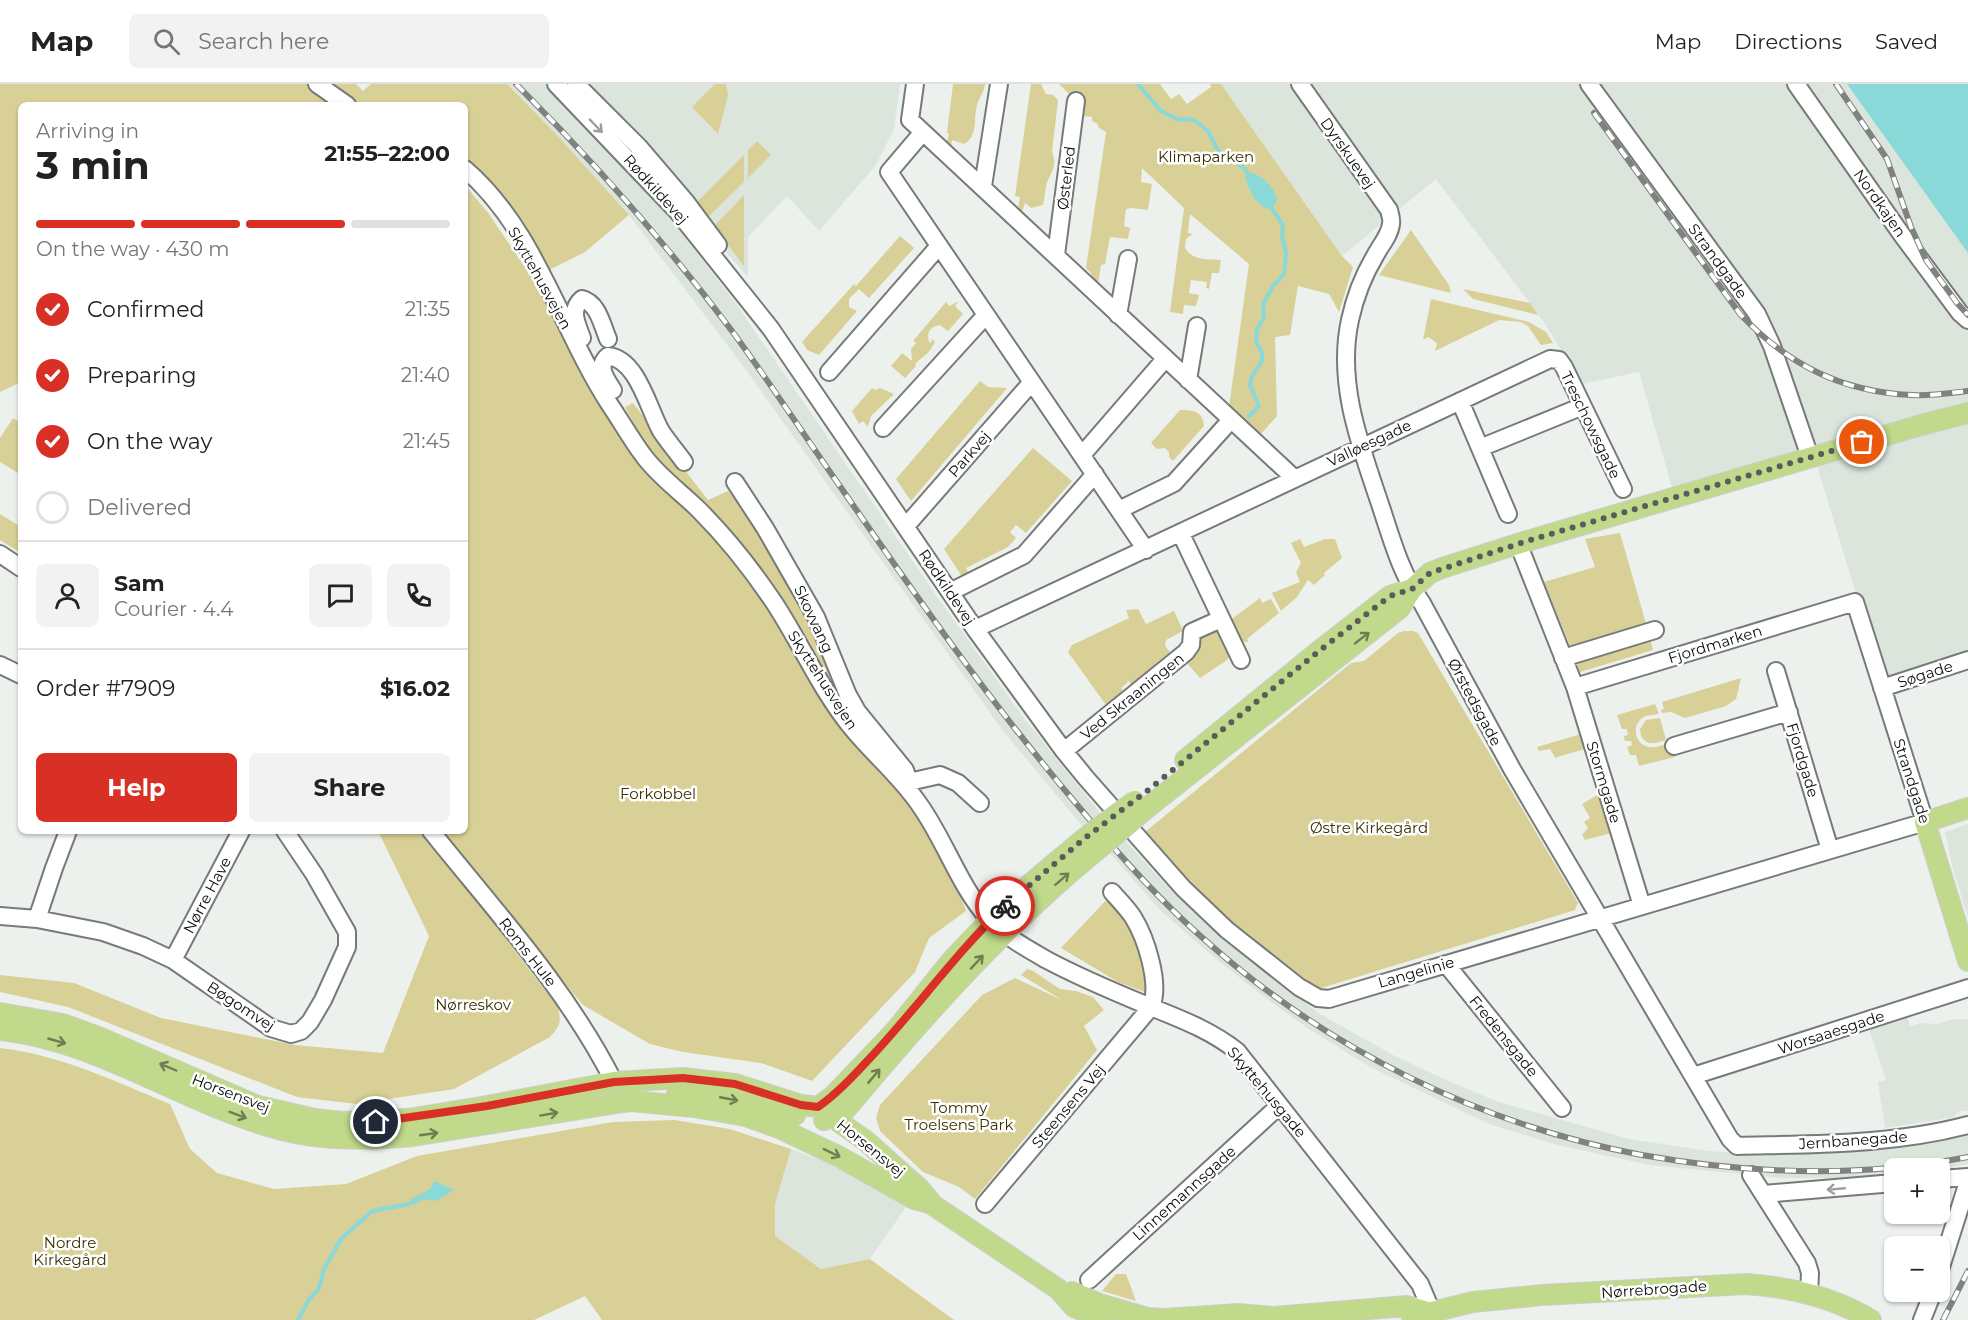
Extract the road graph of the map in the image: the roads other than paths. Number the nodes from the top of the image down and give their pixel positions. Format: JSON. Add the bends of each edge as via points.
{"nodes":[{"id":1,"x":317,"y":84,"type":"edge"},
{"id":2,"x":555,"y":84,"type":"edge"},
{"id":3,"x":576,"y":84,"type":"edge"},
{"id":4,"x":915,"y":84,"type":"edge"},
{"id":5,"x":999,"y":84,"type":"edge"},
{"id":6,"x":1300,"y":84,"type":"edge"},
{"id":7,"x":1589,"y":84,"type":"edge"},
{"id":8,"x":1796,"y":84,"type":"edge"},
{"id":9,"x":1076,"y":101,"type":"dead end"},
{"id":10,"x":344,"y":102,"type":"edge"},
{"id":11,"x":923,"y":132,"type":"junction"},
{"id":12,"x":468,"y":172,"type":"edge"},
{"id":13,"x":983,"y":186,"type":"junction"},
{"id":14,"x":1391,"y":224,"type":"joint"},
{"id":15,"x":939,"y":246,"type":"junction"},
{"id":16,"x":1056,"y":255,"type":"junction"},
{"id":17,"x":1128,"y":259,"type":"dead end"},
{"id":18,"x":986,"y":315,"type":"junction"},
{"id":19,"x":1118,"y":315,"type":"junction"},
{"id":20,"x":1968,"y":320,"type":"edge"},
{"id":21,"x":1197,"y":326,"type":"dead end"},
{"id":22,"x":771,"y":329,"type":"junction"},
{"id":23,"x":608,"y":339,"type":"dead end"},
{"id":24,"x":1165,"y":359,"type":"junction"},
{"id":25,"x":1559,"y":360,"type":"joint"},
{"id":26,"x":585,"y":363,"type":"junction"},
{"id":27,"x":829,"y":372,"type":"dead end"},
{"id":28,"x":1188,"y":380,"type":"junction"},
{"id":29,"x":1032,"y":382,"type":"junction"},
{"id":30,"x":1460,"y":401,"type":"junction"},
{"id":31,"x":1582,"y":406,"type":"junction"},
{"id":32,"x":1968,"y":413,"type":"edge"},
{"id":33,"x":1230,"y":421,"type":"junction"},
{"id":34,"x":884,"y":428,"type":"dead end"},
{"id":35,"x":630,"y":435,"type":"junction"},
{"id":36,"x":1361,"y":447,"type":"junction"},
{"id":37,"x":1480,"y":448,"type":"junction"},
{"id":38,"x":1082,"y":455,"type":"junction"},
{"id":39,"x":1810,"y":457,"type":"junction"},
{"id":40,"x":684,"y":462,"type":"dead end"},
{"id":41,"x":1095,"y":474,"type":"junction"},
{"id":42,"x":1294,"y":478,"type":"junction"},
{"id":43,"x":735,"y":482,"type":"dead end"},
{"id":44,"x":1623,"y":489,"type":"dead end"},
{"id":45,"x":1119,"y":510,"type":"junction"},
{"id":46,"x":1508,"y":514,"type":"dead end"},
{"id":47,"x":906,"y":526,"type":"junction"},
{"id":48,"x":1181,"y":534,"type":"junction"},
{"id":49,"x":1518,"y":543,"type":"junction"},
{"id":50,"x":1146,"y":550,"type":"junction"},
{"id":51,"x":0,"y":554,"type":"edge"},
{"id":52,"x":18,"y":566,"type":"edge"},
{"id":53,"x":1412,"y":589,"type":"junction"},
{"id":54,"x":950,"y":592,"type":"junction"},
{"id":55,"x":1855,"y":602,"type":"joint"},
{"id":56,"x":1221,"y":619,"type":"junction"},
{"id":57,"x":975,"y":629,"type":"junction"},
{"id":58,"x":1656,"y":630,"type":"dead end"},
{"id":59,"x":1563,"y":658,"type":"junction"},
{"id":60,"x":1241,"y":660,"type":"dead end"},
{"id":61,"x":1968,"y":660,"type":"edge"},
{"id":62,"x":0,"y":665,"type":"edge"},
{"id":63,"x":1776,"y":671,"type":"dead end"},
{"id":64,"x":18,"y":674,"type":"edge"},
{"id":65,"x":1575,"y":687,"type":"junction"},
{"id":66,"x":1882,"y":688,"type":"junction"},
{"id":67,"x":1789,"y":712,"type":"junction"},
{"id":68,"x":1674,"y":746,"type":"dead end"},
{"id":69,"x":1064,"y":751,"type":"junction"},
{"id":70,"x":907,"y":783,"type":"junction"},
{"id":71,"x":980,"y":803,"type":"dead end"},
{"id":72,"x":1968,"y":808,"type":"edge"},
{"id":73,"x":1925,"y":822,"type":"junction"},
{"id":74,"x":67,"y":834,"type":"edge"},
{"id":75,"x":239,"y":834,"type":"edge"},
{"id":76,"x":287,"y":834,"type":"edge"},
{"id":77,"x":433,"y":834,"type":"edge"},
{"id":78,"x":1136,"y":835,"type":"joint"},
{"id":79,"x":1830,"y":850,"type":"junction"},
{"id":80,"x":1112,"y":892,"type":"dead end"},
{"id":81,"x":1642,"y":906,"type":"junction"},
{"id":82,"x":0,"y":916,"type":"edge"},
{"id":83,"x":37,"y":919,"type":"junction"},
{"id":84,"x":1599,"y":919,"type":"junction"},
{"id":85,"x":997,"y":926,"type":"junction"},
{"id":86,"x":173,"y":960,"type":"junction"},
{"id":87,"x":1968,"y":961,"type":"edge"},
{"id":88,"x":1446,"y":964,"type":"junction"},
{"id":89,"x":1968,"y":988,"type":"edge"},
{"id":90,"x":1151,"y":1007,"type":"junction"},
{"id":91,"x":0,"y":1013,"type":"edge"},
{"id":92,"x":0,"y":1030,"type":"edge"},
{"id":93,"x":1693,"y":1076,"type":"junction"},
{"id":94,"x":614,"y":1082,"type":"junction"},
{"id":95,"x":631,"y":1101,"type":"junction"},
{"id":96,"x":1279,"y":1106,"type":"junction"},
{"id":97,"x":1562,"y":1108,"type":"dead end"},
{"id":98,"x":825,"y":1112,"type":"junction"},
{"id":99,"x":1968,"y":1125,"type":"edge"},
{"id":100,"x":1737,"y":1146,"type":"joint"},
{"id":101,"x":1751,"y":1174,"type":"dead end"},
{"id":102,"x":1968,"y":1177,"type":"edge"},
{"id":103,"x":1950,"y":1178,"type":"edge"},
{"id":104,"x":1968,"y":1182,"type":"edge"},
{"id":105,"x":1884,"y":1185,"type":"edge"},
{"id":106,"x":1764,"y":1194,"type":"junction"},
{"id":107,"x":933,"y":1204,"type":"junction"},
{"id":108,"x":985,"y":1204,"type":"dead end"},
{"id":109,"x":1950,"y":1239,"type":"edge"},
{"id":110,"x":1089,"y":1280,"type":"dead end"},
{"id":111,"x":1058,"y":1289,"type":"junction"},
{"id":112,"x":1809,"y":1294,"type":"junction"},
{"id":113,"x":1929,"y":1302,"type":"edge"},
{"id":114,"x":1437,"y":1317,"type":"edge"},
{"id":115,"x":1147,"y":1319,"type":"edge"},
{"id":116,"x":1104,"y":1320,"type":"edge"},
{"id":117,"x":1412,"y":1320,"type":"edge"},
{"id":118,"x":1871,"y":1320,"type":"edge"},
{"id":119,"x":1922,"y":1320,"type":"edge"}],
"edges":[{"from":1,"to":10,"type":"street"},
{"from":2,"to":22,"type":"street","name":"Rødkildevej","one_way":true,"via":[[677,211]]},
{"from":3,"to":22,"type":"street","name":"Rødkildevej","via":[[639,147],[686,202],[752,291]]},
{"from":4,"to":11,"type":"street","via":[[910,120]]},
{"from":5,"to":13,"type":"street"},
{"from":6,"to":14,"type":"street","name":"Dyrskuevej","via":[[1389,210]]},
{"from":7,"to":39,"type":"street","name":"Strandgade","via":[[1757,314]]},
{"from":8,"to":20,"type":"street","name":"Nordkajen","via":[[1902,235]]},
{"from":9,"to":16,"type":"street","name":"Østerled"},
{"from":11,"to":13,"type":"street"},
{"from":11,"to":15,"type":"street","via":[[889,172]]},
{"from":12,"to":26,"type":"street","name":"Skyttehusvejen","via":[[486,190],[536,263]]},
{"from":13,"to":16,"type":"street"},
{"from":14,"to":36,"type":"street","name":"Ørstedsgade","via":[[1359,287],[1350,320],[1347,391]]},
{"from":15,"to":18,"type":"street"},
{"from":15,"to":27,"type":"street"},
{"from":16,"to":19,"type":"street"},
{"from":17,"to":19,"type":"street"},
{"from":18,"to":29,"type":"street"},
{"from":18,"to":34,"type":"street"},
{"from":19,"to":24,"type":"street"},
{"from":21,"to":28,"type":"street"},
{"from":22,"to":47,"type":"street","name":"Rødkildevej"},
{"from":23,"to":26,"type":"street","name":"Skyttehusvejen","via":[[595,308],[582,299],[574,314],[588,358]]},
{"from":24,"to":28,"type":"street"},
{"from":24,"to":38,"type":"street"},
{"from":25,"to":30,"type":"street","name":"Valløesgade","via":[[1540,363]]},
{"from":25,"to":31,"type":"street","name":"Treschowsgade"},
{"from":26,"to":35,"type":"street","name":"Skyttehusvejen"},
{"from":28,"to":33,"type":"street"},
{"from":29,"to":38,"type":"street"},
{"from":29,"to":47,"type":"street","name":"Parkvej"},
{"from":30,"to":36,"type":"street","name":"Valløesgade"},
{"from":30,"to":37,"type":"street"},
{"from":31,"to":37,"type":"street"},
{"from":31,"to":44,"type":"street","name":"Treschowsgade"},
{"from":32,"to":39,"type":"main road"},
{"from":33,"to":42,"type":"street"},
{"from":33,"to":45,"type":"street","via":[[1174,483]]},
{"from":35,"to":40,"type":"street","name":"Skyttehusvejen","via":[[626,413],[603,374],[602,366],[608,356],[629,369],[661,430]]},
{"from":35,"to":70,"type":"street","name":"Skyttehusvejen","via":[[643,456],[728,541],[774,604],[850,726]]},
{"from":36,"to":42,"type":"street","name":"Valløesgade"},
{"from":36,"to":53,"type":"street","name":"Ørstedsgade"},
{"from":37,"to":46,"type":"street"},
{"from":38,"to":41,"type":"street"},
{"from":39,"to":49,"type":"main road"},
{"from":41,"to":45,"type":"street"},
{"from":41,"to":54,"type":"street","via":[[1024,555]]},
{"from":42,"to":48,"type":"street","name":"Valløesgade"},
{"from":43,"to":70,"type":"street","name":"Skovvang","via":[[816,617],[857,711],[905,770]]},
{"from":45,"to":50,"type":"street"},
{"from":47,"to":54,"type":"street","name":"Rødkildevej"},
{"from":48,"to":50,"type":"street","name":"Valløesgade"},
{"from":48,"to":56,"type":"street"},
{"from":49,"to":53,"type":"main road","via":[[1430,573]]},
{"from":49,"to":59,"type":"street","name":"Stormgade"},
{"from":50,"to":57,"type":"street","name":"Valløesgade"},
{"from":51,"to":52,"type":"street"},
{"from":53,"to":84,"type":"street","name":"Ørstedsgade"},
{"from":53,"to":85,"type":"main road","bridge":true,"via":[[1400,608],[1139,806],[1091,844],[1064,877]]},
{"from":54,"to":57,"type":"street","name":"Rødkildevej"},
{"from":55,"to":65,"type":"street","name":"Fjordmarken"},
{"from":55,"to":66,"type":"street","name":"Strandgade"},
{"from":56,"to":60,"type":"street"},
{"from":56,"to":69,"type":"street","name":"Ved Skraaningen","via":[[1192,632],[1186,652]]},
{"from":57,"to":69,"type":"street","name":"Rødkildevej"},
{"from":58,"to":59,"type":"street"},
{"from":59,"to":65,"type":"street","name":"Stormgade"},
{"from":61,"to":66,"type":"street","name":"Søgade"},
{"from":62,"to":64,"type":"street"},
{"from":63,"to":67,"type":"street","name":"Fjordgade"},
{"from":65,"to":81,"type":"street","name":"Stormgade"},
{"from":66,"to":73,"type":"street","name":"Strandgade"},
{"from":67,"to":68,"type":"street"},
{"from":67,"to":79,"type":"street","name":"Fjordgade"},
{"from":69,"to":78,"type":"street","name":"Rødkildevej"},
{"from":70,"to":71,"type":"street","via":[[940,775],[958,783]]},
{"from":70,"to":85,"type":"street","name":"Skyttehusvejen","via":[[967,891]]},
{"from":72,"to":73,"type":"main road","name":"Langelinie"},
{"from":73,"to":79,"type":"street","name":"Langelinie"},
{"from":73,"to":87,"type":"main road","name":"Strandgade"},
{"from":74,"to":83,"type":"street"},
{"from":75,"to":86,"type":"street","name":"Nørre Have"},
{"from":76,"to":86,"type":"street","name":"Bøgomvej","via":[[347,932],[341,962],[323,1000],[301,1031],[291,1034],[271,1028]]},
{"from":77,"to":94,"type":"street","name":"Roms Hule","via":[[555,985]]},
{"from":78,"to":88,"type":"street","name":"Langelinie","via":[[1227,930],[1290,981],[1318,998],[1329,999]]},
{"from":79,"to":81,"type":"street","name":"Langelinie","via":[[1753,881]]},
{"from":80,"to":90,"type":"street","via":[[1139,927],[1151,963],[1155,997]]},
{"from":81,"to":84,"type":"street","name":"Langelinie"},
{"from":82,"to":83,"type":"street","name":"Bøgomvej"},
{"from":83,"to":86,"type":"street","name":"Bøgomvej","via":[[103,932]]},
{"from":84,"to":88,"type":"street","name":"Langelinie"},
{"from":84,"to":93,"type":"street","name":"Ørstedsgade"},
{"from":85,"to":90,"type":"street","name":"Skyttehusgade","via":[[1030,951]]},
{"from":85,"to":98,"type":"main road","via":[[847,1108]]},
{"from":88,"to":97,"type":"street","name":"Fredensgade"},
{"from":89,"to":93,"type":"street","name":"Worsaaesgade"},
{"from":90,"to":96,"type":"street","name":"Skyttehusgade","via":[[1193,1023],[1228,1044]]},
{"from":90,"to":108,"type":"street","name":"Steensens Vej"},
{"from":94,"to":91,"type":"main road","name":"Horsensvej","one_way":true,"via":[[408,1119],[324,1120],[258,1106],[63,1024]]},
{"from":92,"to":95,"type":"main road","name":"Horsensvej","one_way":true,"via":[[95,1053],[254,1122],[312,1136],[376,1140],[413,1136]]},
{"from":93,"to":100,"type":"street","name":"Ørstedsgade"},
{"from":94,"to":98,"type":"main road","name":"Horsensvej","via":[[711,1080]]},
{"from":95,"to":98,"type":"main road","one_way":true,"via":[[652,1092],[687,1093],[757,1104],[812,1120],[825,1120]]},
{"from":95,"to":107,"type":"main road","name":"Horsensvej","one_way":true,"via":[[745,1116],[779,1128],[914,1199]]},
{"from":96,"to":110,"type":"street","name":"Linnemannsgade"},
{"from":96,"to":114,"type":"street","name":"Skyttehusgade","via":[[1420,1284]]},
{"from":98,"to":107,"type":"main road","name":"Horsensvej","via":[[866,1141]]},
{"from":99,"to":100,"type":"street","name":"Jernbanegade","via":[[1890,1140]]},
{"from":101,"to":106,"type":"street"},
{"from":102,"to":103,"type":"street"},
{"from":104,"to":109,"type":"street"},
{"from":105,"to":106,"type":"street","one_way":true},
{"from":106,"to":112,"type":"street","via":[[1807,1263]]},
{"from":107,"to":111,"type":"main road","name":"Horsensvej"},
{"from":111,"to":115,"type":"main road","name":"Horsensvej"},
{"from":111,"to":116,"type":"main road","name":"Horsensvej","via":[[1074,1307]]},
{"from":112,"to":114,"type":"main road","name":"Nørrebrogade","via":[[1746,1284],[1685,1286],[1473,1302]]},
{"from":112,"to":118,"type":"main road","name":"Nørrebrogade"},
{"from":113,"to":119,"type":"street"},
{"from":114,"to":115,"type":"main road","name":"Horsensvej","via":[[1407,1306],[1274,1317],[1238,1314]]},
{"from":114,"to":117,"type":"main road"}]}
